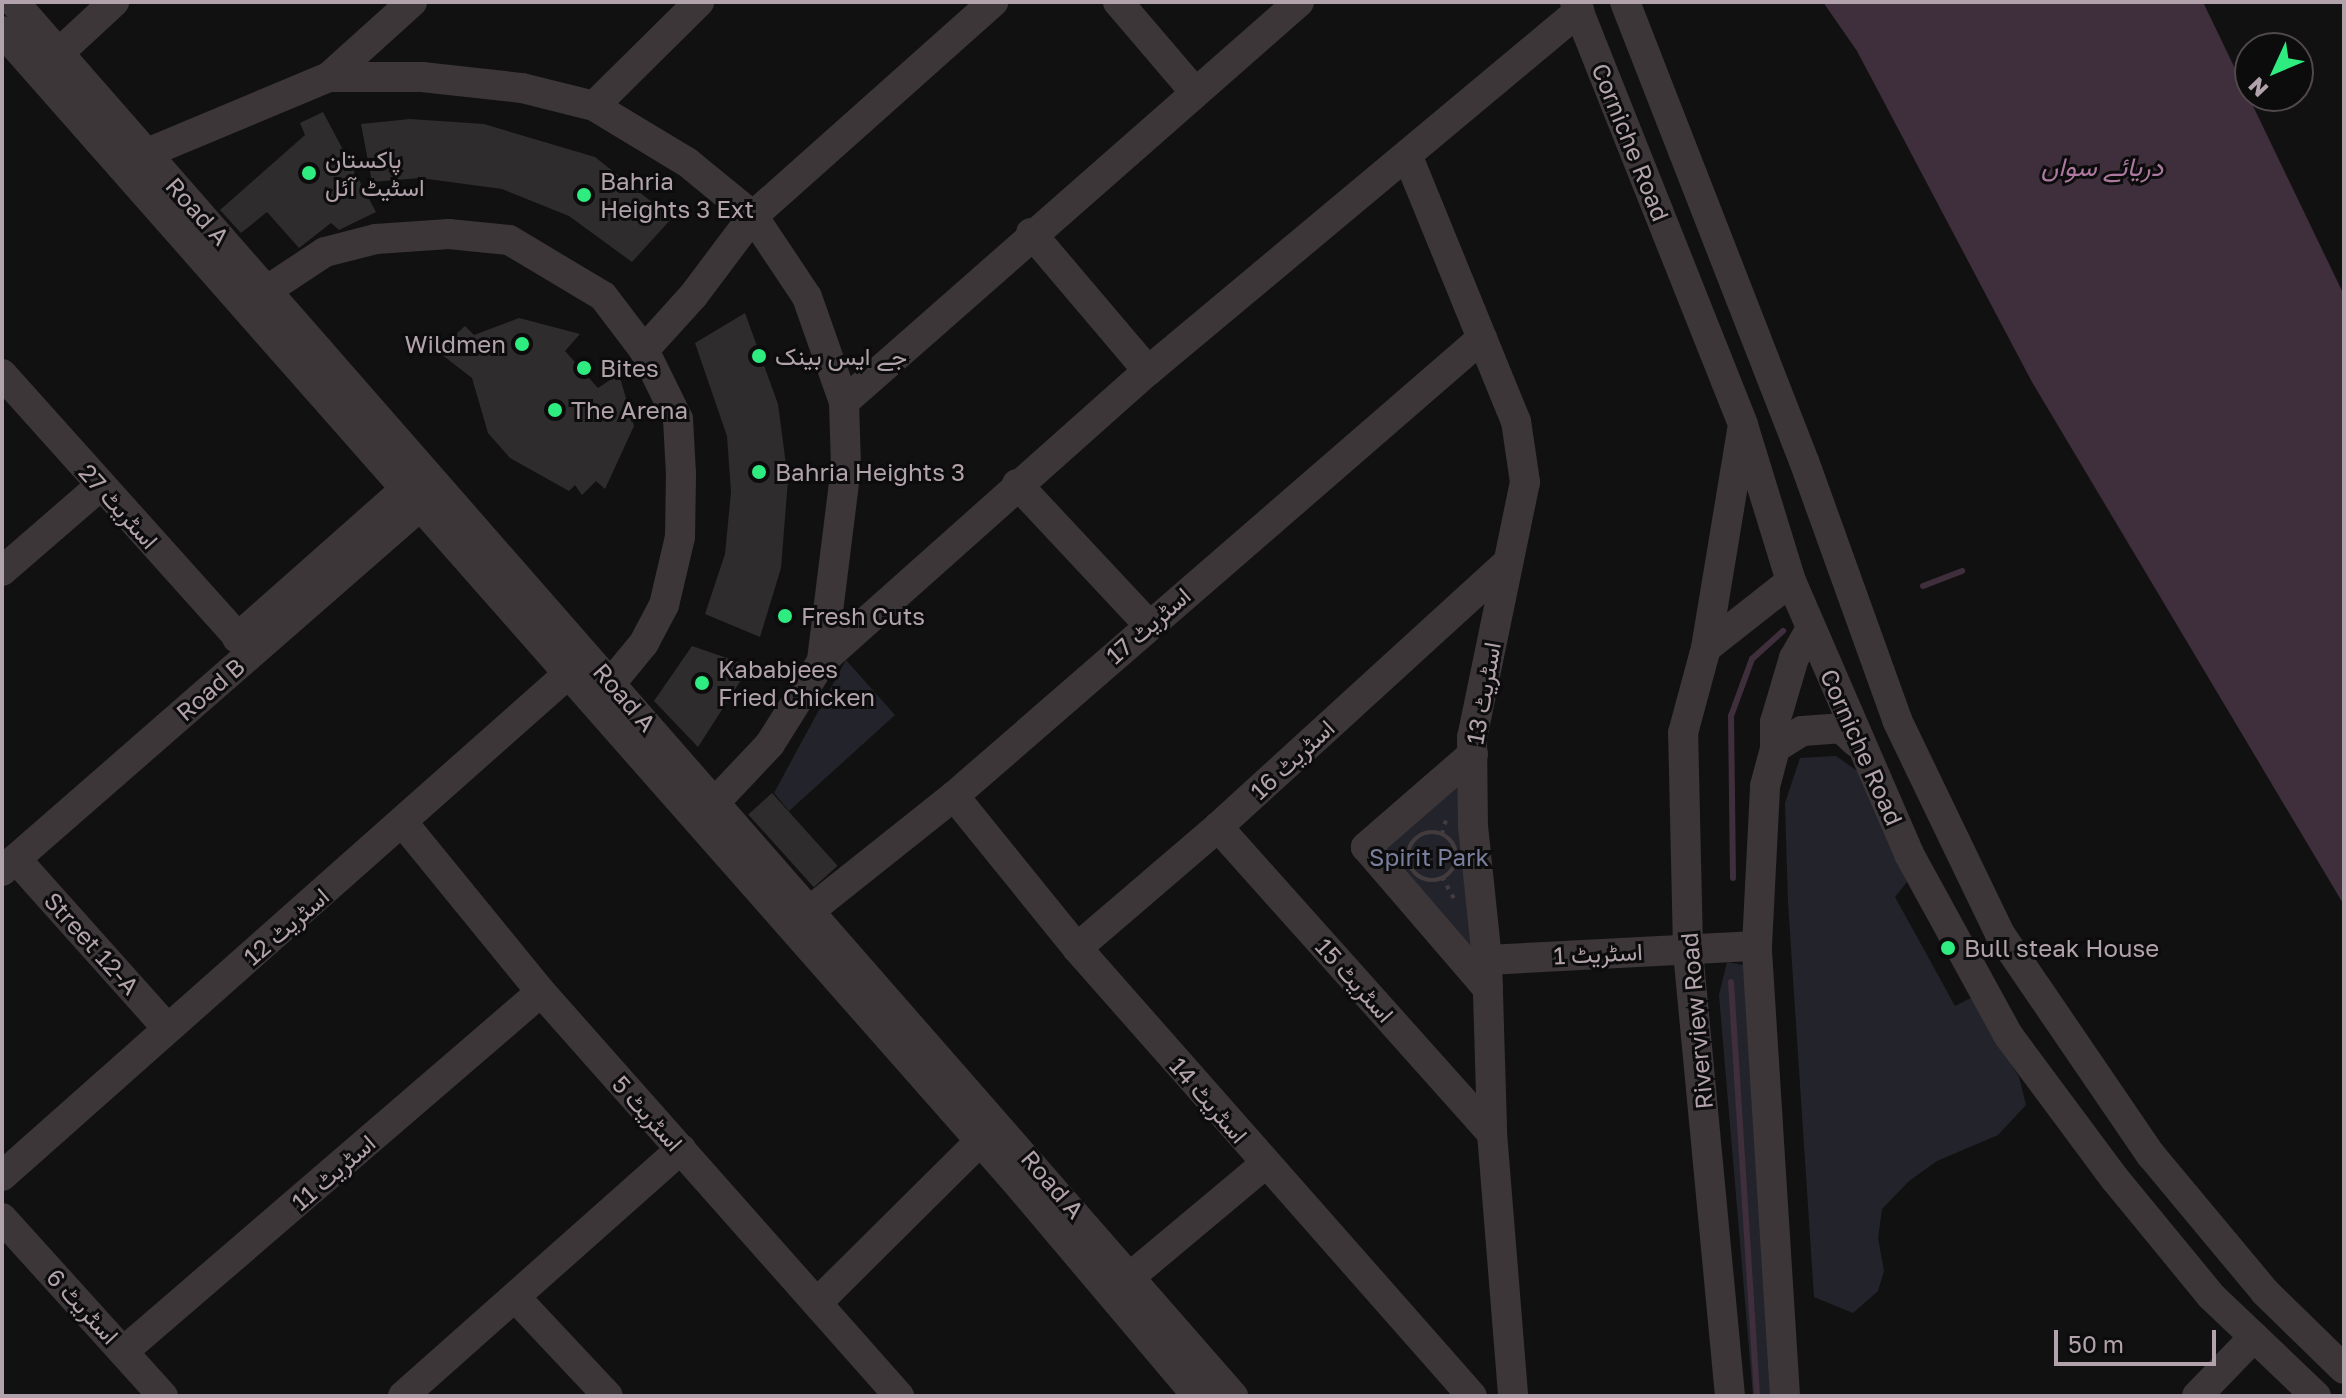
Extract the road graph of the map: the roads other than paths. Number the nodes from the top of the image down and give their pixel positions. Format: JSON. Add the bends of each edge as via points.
{"nodes":[{"id":1,"x":14,"y":2,"type":"edge"},
{"id":2,"x":114,"y":2,"type":"edge"},
{"id":3,"x":412,"y":2,"type":"edge"},
{"id":4,"x":699,"y":2,"type":"edge"},
{"id":5,"x":993,"y":2,"type":"edge"},
{"id":6,"x":1118,"y":2,"type":"edge"},
{"id":7,"x":1299,"y":2,"type":"edge"},
{"id":8,"x":1625,"y":2,"type":"edge"},
{"id":9,"x":1577,"y":6,"type":"edge"},
{"id":10,"x":2,"y":31,"type":"edge"},
{"id":11,"x":60,"y":52,"type":"junction"},
{"id":12,"x":1651,"y":62,"type":"junction"},
{"id":13,"x":329,"y":77,"type":"junction"},
{"id":14,"x":1194,"y":91,"type":"junction"},
{"id":15,"x":1610,"y":91,"type":"junction"},
{"id":16,"x":594,"y":106,"type":"junction"},
{"id":17,"x":1408,"y":157,"type":"junction"},
{"id":18,"x":133,"y":158,"type":"junction"},
{"id":19,"x":753,"y":216,"type":"junction"},
{"id":20,"x":1031,"y":233,"type":"junction"},
{"id":21,"x":269,"y":289,"type":"junction"},
{"id":22,"x":1482,"y":338,"type":"junction"},
{"id":23,"x":644,"y":350,"type":"junction"},
{"id":24,"x":1148,"y":371,"type":"junction"},
{"id":25,"x":2,"y":374,"type":"edge"},
{"id":26,"x":844,"y":402,"type":"junction"},
{"id":27,"x":1743,"y":425,"type":"junction"},
{"id":28,"x":1017,"y":484,"type":"junction"},
{"id":29,"x":100,"y":486,"type":"junction"},
{"id":30,"x":412,"y":498,"type":"junction"},
{"id":31,"x":1504,"y":566,"type":"junction"},
{"id":32,"x":2,"y":571,"type":"edge"},
{"id":33,"x":1791,"y":581,"type":"junction"},
{"id":34,"x":1148,"y":624,"type":"junction"},
{"id":35,"x":1811,"y":629,"type":"junction"},
{"id":36,"x":238,"y":637,"type":"junction"},
{"id":37,"x":1706,"y":648,"type":"junction"},
{"id":38,"x":822,"y":661,"type":"junction"},
{"id":39,"x":568,"y":674,"type":"junction"},
{"id":40,"x":612,"y":682,"type":"junction"},
{"id":41,"x":1856,"y":742,"type":"junction"},
{"id":42,"x":1775,"y":748,"type":"junction"},
{"id":43,"x":1473,"y":754,"type":"junction"},
{"id":44,"x":954,"y":796,"type":"junction"},
{"id":45,"x":706,"y":811,"type":"junction"},
{"id":46,"x":404,"y":824,"type":"junction"},
{"id":47,"x":1218,"y":827,"type":"junction"},
{"id":48,"x":7,"y":859,"type":"edge"},
{"id":49,"x":812,"y":909,"type":"junction"},
{"id":50,"x":1757,"y":946,"type":"junction"},
{"id":51,"x":1077,"y":948,"type":"junction"},
{"id":52,"x":1688,"y":948,"type":"junction"},
{"id":53,"x":1488,"y":974,"type":"junction"},
{"id":54,"x":541,"y":992,"type":"junction"},
{"id":55,"x":167,"y":1028,"type":"junction"},
{"id":56,"x":2120,"y":1109,"type":"junction"},
{"id":57,"x":1492,"y":1133,"type":"junction"},
{"id":58,"x":2083,"y":1136,"type":"junction"},
{"id":59,"x":979,"y":1142,"type":"junction"},
{"id":60,"x":681,"y":1149,"type":"junction"},
{"id":61,"x":1265,"y":1164,"type":"junction"},
{"id":62,"x":2,"y":1176,"type":"edge"},
{"id":63,"x":2,"y":1218,"type":"edge"},
{"id":64,"x":1130,"y":1277,"type":"junction"},
{"id":65,"x":516,"y":1298,"type":"junction"},
{"id":66,"x":817,"y":1303,"type":"junction"},
{"id":67,"x":2254,"y":1337,"type":"junction"},
{"id":68,"x":124,"y":1351,"type":"junction"},
{"id":69,"x":2344,"y":1369,"type":"edge"},
{"id":70,"x":163,"y":1396,"type":"edge"},
{"id":71,"x":403,"y":1396,"type":"edge"},
{"id":72,"x":608,"y":1396,"type":"edge"},
{"id":73,"x":899,"y":1396,"type":"edge"},
{"id":74,"x":1197,"y":1396,"type":"edge"},
{"id":75,"x":1233,"y":1396,"type":"edge"},
{"id":76,"x":1472,"y":1396,"type":"edge"},
{"id":77,"x":1513,"y":1396,"type":"edge"},
{"id":78,"x":1730,"y":1396,"type":"edge"},
{"id":79,"x":1785,"y":1396,"type":"edge"},
{"id":80,"x":2197,"y":1396,"type":"edge"},
{"id":81,"x":2316,"y":1396,"type":"edge"}],
"edges":[{"from":1,"to":11,"type":"street","name":"Road A"},
{"from":2,"to":11,"type":"street"},
{"from":3,"to":13,"type":"street"},
{"from":4,"to":16,"type":"street"},
{"from":5,"to":19,"type":"street"},
{"from":6,"to":14,"type":"street"},
{"from":7,"to":14,"type":"street"},
{"from":8,"to":12,"type":"street"},
{"from":9,"to":15,"type":"street","name":"Corniche Road"},
{"from":9,"to":17,"type":"street"},
{"from":10,"to":18,"type":"street","name":"Road A"},
{"from":11,"to":18,"type":"street","name":"Road A"},
{"from":12,"to":15,"type":"street"},
{"from":12,"to":56,"type":"street","via":[[1897,720],[2000,934]]},
{"from":13,"to":16,"type":"street","via":[[422,77],[522,88]]},
{"from":13,"to":18,"type":"street"},
{"from":14,"to":20,"type":"street"},
{"from":15,"to":27,"type":"street","name":"Corniche Road"},
{"from":16,"to":19,"type":"street","via":[[687,162]]},
{"from":17,"to":22,"type":"street","name":"اسٹریٹ 13"},
{"from":17,"to":24,"type":"street"},
{"from":18,"to":21,"type":"street","name":"Road A"},
{"from":18,"to":30,"type":"street","name":"Road A"},
{"from":19,"to":23,"type":"street"},
{"from":19,"to":26,"type":"street","via":[[807,297]]},
{"from":20,"to":24,"type":"street"},
{"from":20,"to":26,"type":"street"},
{"from":21,"to":23,"type":"street","via":[[325,252],[376,239],[449,234],[509,240],[603,296]]},
{"from":21,"to":40,"type":"street","name":"Road A"},
{"from":22,"to":31,"type":"street","name":"اسٹریٹ 13","via":[[1516,421],[1525,482]]},
{"from":22,"to":34,"type":"street","name":"اسٹریٹ 17"},
{"from":23,"to":40,"type":"street","via":[[678,419],[680,537],[664,605],[644,643]]},
{"from":24,"to":28,"type":"street"},
{"from":25,"to":29,"type":"street","name":"اسٹریٹ 27"},
{"from":26,"to":38,"type":"street","via":[[846,467]]},
{"from":27,"to":33,"type":"street","name":"Corniche Road"},
{"from":27,"to":37,"type":"street","name":"Riverview Road"},
{"from":28,"to":34,"type":"street"},
{"from":28,"to":38,"type":"street"},
{"from":29,"to":32,"type":"street"},
{"from":29,"to":36,"type":"street","name":"اسٹریٹ 27"},
{"from":30,"to":36,"type":"street","name":"Road B"},
{"from":30,"to":39,"type":"street","name":"Road A"},
{"from":30,"to":48,"type":"street","name":"Road B"},
{"from":31,"to":43,"type":"street","name":"اسٹریٹ 13"},
{"from":31,"to":47,"type":"street","name":"اسٹریٹ 16"},
{"from":33,"to":35,"type":"street","name":"Corniche Road"},
{"from":33,"to":37,"type":"street"},
{"from":34,"to":44,"type":"street","name":"اسٹریٹ 17"},
{"from":35,"to":41,"type":"street","name":"Corniche Road"},
{"from":35,"to":42,"type":"street","via":[[1794,658],[1775,722]]},
{"from":36,"to":48,"type":"street","name":"Road B"},
{"from":37,"to":52,"type":"street","name":"Riverview Road","via":[[1683,733]]},
{"from":38,"to":45,"type":"street","via":[[770,744]]},
{"from":39,"to":45,"type":"street","name":"Road A"},
{"from":39,"to":46,"type":"street","name":"اسٹریٹ 12"},
{"from":40,"to":45,"type":"street","name":"Road A"},
{"from":41,"to":42,"type":"street","via":[[1841,728],[1802,731]]},
{"from":41,"to":58,"type":"street","name":"Corniche Road","via":[[1909,854],[2008,1035]]},
{"from":42,"to":50,"type":"street","via":[[1765,786]]},
{"from":43,"to":53,"type":"street","name":"اسٹریٹ 13","via":[[1473,826]]},
{"from":43,"to":53,"type":"street","via":[[1366,847]]},
{"from":44,"to":49,"type":"street","name":"اسٹریٹ 17"},
{"from":44,"to":51,"type":"street","name":"اسٹریٹ 14"},
{"from":45,"to":49,"type":"street","name":"Road A"},
{"from":45,"to":59,"type":"street","name":"Road A"},
{"from":46,"to":54,"type":"street","name":"اسٹریٹ 5"},
{"from":46,"to":55,"type":"street","name":"اسٹریٹ 12"},
{"from":47,"to":51,"type":"street","name":"اسٹریٹ 16"},
{"from":47,"to":57,"type":"street","name":"اسٹریٹ 15"},
{"from":48,"to":55,"type":"street","name":"Street 12-A"},
{"from":49,"to":64,"type":"street","name":"Road A"},
{"from":50,"to":52,"type":"street","name":"اسٹریٹ 1"},
{"from":50,"to":79,"type":"street"},
{"from":51,"to":61,"type":"street","name":"اسٹریٹ 14"},
{"from":52,"to":53,"type":"street","name":"اسٹریٹ 1"},
{"from":52,"to":78,"type":"street","name":"Riverview Road"},
{"from":53,"to":57,"type":"street","name":"اسٹریٹ 13"},
{"from":54,"to":60,"type":"street","name":"اسٹریٹ 5"},
{"from":54,"to":68,"type":"street","name":"اسٹریٹ 11"},
{"from":55,"to":62,"type":"street","name":"اسٹریٹ 12"},
{"from":56,"to":58,"type":"street"},
{"from":56,"to":69,"type":"street","via":[[2265,1292]]},
{"from":57,"to":77,"type":"street","name":"اسٹریٹ 13"},
{"from":58,"to":67,"type":"street","name":"Corniche Road","via":[[2211,1296]]},
{"from":59,"to":66,"type":"street"},
{"from":59,"to":74,"type":"street","name":"Road A"},
{"from":60,"to":65,"type":"street"},
{"from":60,"to":66,"type":"street","name":"اسٹریٹ 5"},
{"from":61,"to":64,"type":"street"},
{"from":61,"to":76,"type":"street","name":"اسٹریٹ 14"},
{"from":63,"to":68,"type":"street","name":"اسٹریٹ 6"},
{"from":64,"to":75,"type":"street","name":"Road A"},
{"from":65,"to":71,"type":"street"},
{"from":65,"to":72,"type":"street"},
{"from":66,"to":73,"type":"street","name":"اسٹریٹ 5"},
{"from":67,"to":80,"type":"street"},
{"from":67,"to":81,"type":"street","name":"Corniche Road"},
{"from":68,"to":70,"type":"street","name":"اسٹریٹ 6"}]}
